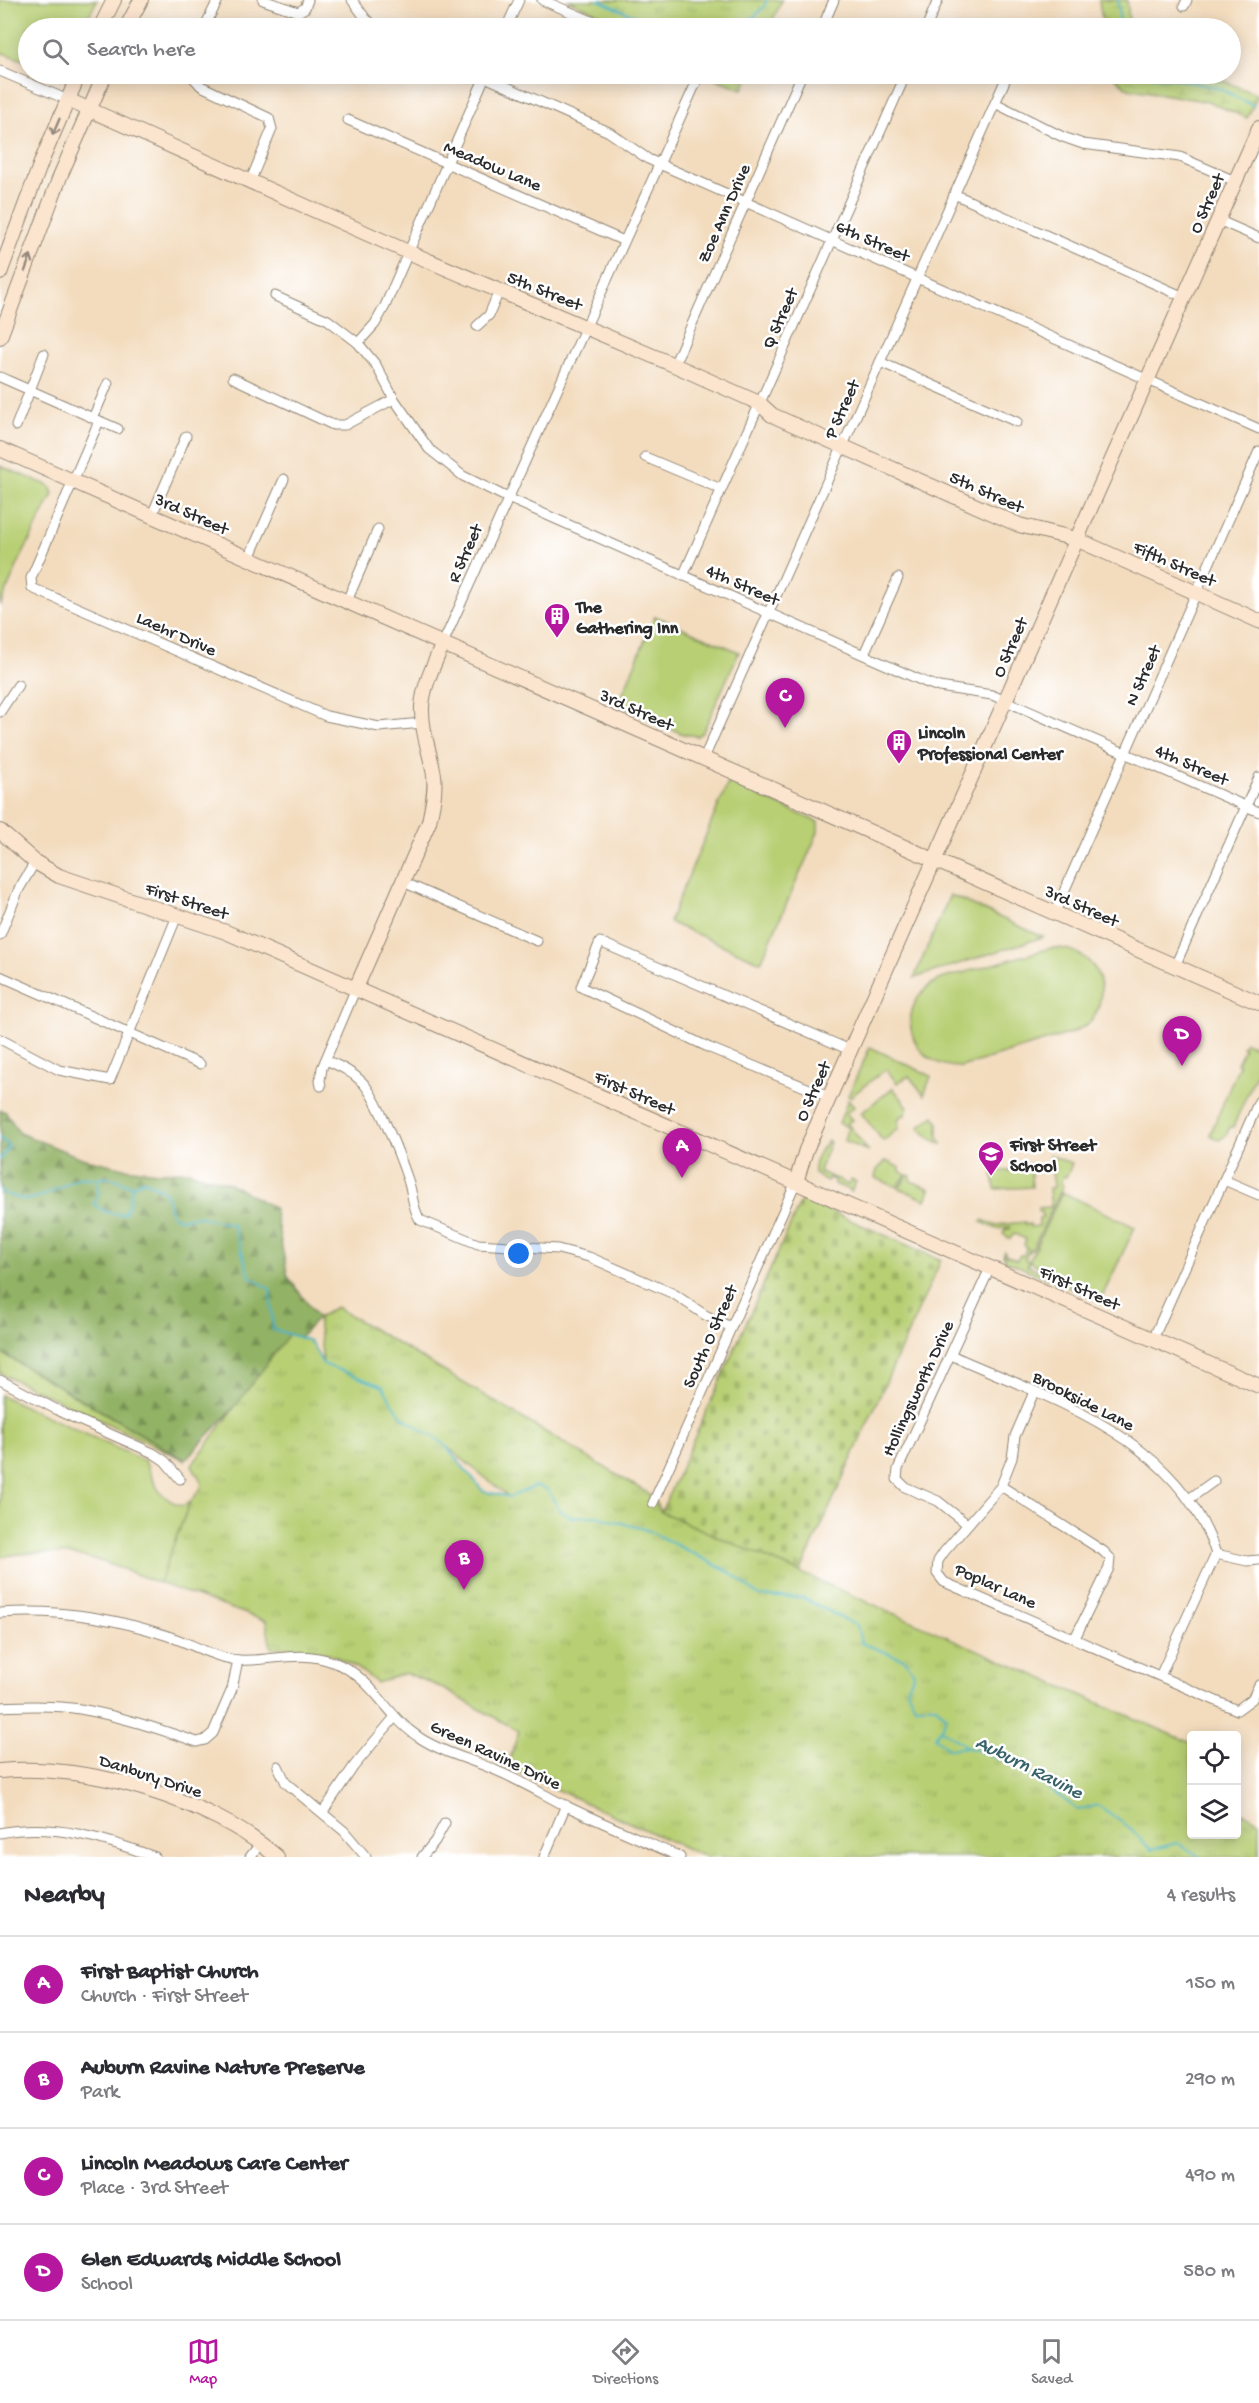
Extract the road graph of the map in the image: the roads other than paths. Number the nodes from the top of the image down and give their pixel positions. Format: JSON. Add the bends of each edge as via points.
{"nodes":[{"id":1,"x":114,"y":0,"type":"edge"},
{"id":2,"x":140,"y":0,"type":"edge"},
{"id":3,"x":218,"y":0,"type":"edge"},
{"id":4,"x":263,"y":0,"type":"edge"},
{"id":5,"x":308,"y":0,"type":"edge"},
{"id":6,"x":352,"y":0,"type":"edge"},
{"id":7,"x":519,"y":0,"type":"edge"},
{"id":8,"x":542,"y":0,"type":"edge"},
{"id":9,"x":834,"y":0,"type":"edge"},
{"id":10,"x":938,"y":0,"type":"edge"},
{"id":11,"x":105,"y":18,"type":"edge"},
{"id":12,"x":131,"y":18,"type":"edge"},
{"id":13,"x":209,"y":18,"type":"edge"},
{"id":14,"x":365,"y":18,"type":"edge"},
{"id":15,"x":511,"y":18,"type":"edge"},
{"id":16,"x":584,"y":18,"type":"edge"},
{"id":17,"x":826,"y":18,"type":"edge"},
{"id":18,"x":930,"y":18,"type":"edge"},
{"id":19,"x":0,"y":71,"type":"edge"},
{"id":20,"x":18,"y":79,"type":"edge"},
{"id":21,"x":30,"y":84,"type":"edge"},
{"id":22,"x":75,"y":84,"type":"edge"},
{"id":23,"x":100,"y":84,"type":"edge"},
{"id":24,"x":199,"y":84,"type":"edge"},
{"id":25,"x":479,"y":84,"type":"edge"},
{"id":26,"x":503,"y":84,"type":"edge"},
{"id":27,"x":695,"y":84,"type":"edge"},
{"id":28,"x":798,"y":84,"type":"edge"},
{"id":29,"x":902,"y":84,"type":"edge"},
{"id":30,"x":1004,"y":84,"type":"edge"},
{"id":31,"x":68,"y":100,"type":"junction"},
{"id":32,"x":995,"y":103,"type":"junction"},
{"id":33,"x":89,"y":109,"type":"junction"},
{"id":34,"x":348,"y":120,"type":"dead end"},
{"id":35,"x":1259,"y":128,"type":"edge"},
{"id":36,"x":659,"y":163,"type":"junction"},
{"id":37,"x":447,"y":164,"type":"junction"},
{"id":38,"x":1235,"y":181,"type":"junction"},
{"id":39,"x":250,"y":182,"type":"junction"},
{"id":40,"x":954,"y":194,"type":"junction"},
{"id":41,"x":746,"y":202,"type":"junction"},
{"id":42,"x":1218,"y":220,"type":"junction"},
{"id":43,"x":1259,"y":238,"type":"edge"},
{"id":44,"x":832,"y":239,"type":"junction"},
{"id":45,"x":624,"y":241,"type":"junction"},
{"id":46,"x":408,"y":252,"type":"junction"},
{"id":47,"x":0,"y":274,"type":"edge"},
{"id":48,"x":916,"y":278,"type":"junction"},
{"id":49,"x":19,"y":286,"type":"junction"},
{"id":50,"x":499,"y":291,"type":"junction"},
{"id":51,"x":275,"y":296,"type":"dead end"},
{"id":52,"x":1184,"y":297,"type":"junction"},
{"id":53,"x":477,"y":326,"type":"dead end"},
{"id":54,"x":586,"y":326,"type":"junction"},
{"id":55,"x":0,"y":337,"type":"edge"},
{"id":56,"x":358,"y":342,"type":"junction"},
{"id":57,"x":44,"y":354,"type":"dead end"},
{"id":58,"x":880,"y":362,"type":"junction"},
{"id":59,"x":674,"y":365,"type":"junction"},
{"id":60,"x":0,"y":377,"type":"edge"},
{"id":61,"x":233,"y":378,"type":"dead end"},
{"id":62,"x":1148,"y":380,"type":"junction"},
{"id":63,"x":108,"y":383,"type":"dead end"},
{"id":64,"x":29,"y":390,"type":"junction"},
{"id":65,"x":394,"y":399,"type":"junction"},
{"id":66,"x":759,"y":403,"type":"junction"},
{"id":67,"x":96,"y":419,"type":"junction"},
{"id":68,"x":1017,"y":422,"type":"dead end"},
{"id":69,"x":15,"y":426,"type":"dead end"},
{"id":70,"x":118,"y":429,"type":"dead end"},
{"id":71,"x":1259,"y":429,"type":"edge"},
{"id":72,"x":186,"y":436,"type":"dead end"},
{"id":73,"x":842,"y":446,"type":"junction"},
{"id":74,"x":0,"y":449,"type":"edge"},
{"id":75,"x":1259,"y":451,"type":"edge"},
{"id":76,"x":645,"y":457,"type":"dead end"},
{"id":77,"x":284,"y":479,"type":"dead end"},
{"id":78,"x":74,"y":481,"type":"junction"},
{"id":79,"x":721,"y":489,"type":"junction"},
{"id":80,"x":509,"y":499,"type":"junction"},
{"id":81,"x":152,"y":515,"type":"junction"},
{"id":82,"x":378,"y":529,"type":"dead end"},
{"id":83,"x":1077,"y":539,"type":"junction"},
{"id":84,"x":249,"y":558,"type":"junction"},
{"id":85,"x":682,"y":576,"type":"junction"},
{"id":86,"x":898,"y":578,"type":"dead end"},
{"id":87,"x":1197,"y":592,"type":"junction"},
{"id":88,"x":347,"y":601,"type":"junction"},
{"id":89,"x":768,"y":613,"type":"junction"},
{"id":90,"x":1259,"y":621,"type":"edge"},
{"id":91,"x":443,"y":643,"type":"junction"},
{"id":92,"x":864,"y":654,"type":"junction"},
{"id":93,"x":18,"y":685,"type":"dead end"},
{"id":94,"x":1005,"y":700,"type":"junction"},
{"id":95,"x":0,"y":712,"type":"edge"},
{"id":96,"x":422,"y":723,"type":"junction"},
{"id":97,"x":1126,"y":753,"type":"junction"},
{"id":98,"x":704,"y":758,"type":"junction"},
{"id":99,"x":1259,"y":777,"type":"edge"},
{"id":100,"x":1246,"y":806,"type":"junction"},
{"id":101,"x":1259,"y":812,"type":"edge"},
{"id":102,"x":0,"y":831,"type":"edge"},
{"id":103,"x":935,"y":859,"type":"junction"},
{"id":104,"x":35,"y":862,"type":"junction"},
{"id":105,"x":403,"y":882,"type":"junction"},
{"id":106,"x":1055,"y":912,"type":"junction"},
{"id":107,"x":177,"y":916,"type":"junction"},
{"id":108,"x":0,"y":935,"type":"edge"},
{"id":109,"x":537,"y":941,"type":"dead end"},
{"id":110,"x":1175,"y":966,"type":"junction"},
{"id":111,"x":0,"y":976,"type":"edge"},
{"id":112,"x":356,"y":988,"type":"junction"},
{"id":113,"x":1259,"y":1003,"type":"edge"},
{"id":114,"x":128,"y":1033,"type":"junction"},
{"id":115,"x":0,"y":1039,"type":"edge"},
{"id":116,"x":850,"y":1050,"type":"junction"},
{"id":117,"x":326,"y":1060,"type":"junction"},
{"id":118,"x":200,"y":1064,"type":"dead end"},
{"id":119,"x":321,"y":1086,"type":"dead end"},
{"id":120,"x":829,"y":1098,"type":"junction"},
{"id":121,"x":1259,"y":1101,"type":"edge"},
{"id":122,"x":1224,"y":1180,"type":"junction"},
{"id":123,"x":796,"y":1182,"type":"junction"},
{"id":124,"x":1259,"y":1195,"type":"edge"},
{"id":125,"x":990,"y":1268,"type":"junction"},
{"id":126,"x":731,"y":1327,"type":"junction"},
{"id":127,"x":1153,"y":1339,"type":"junction"},
{"id":128,"x":951,"y":1355,"type":"junction"},
{"id":129,"x":0,"y":1380,"type":"edge"},
{"id":130,"x":1259,"y":1386,"type":"edge"},
{"id":131,"x":1034,"y":1392,"type":"junction"},
{"id":132,"x":180,"y":1479,"type":"dead end"},
{"id":133,"x":1214,"y":1481,"type":"dead end"},
{"id":134,"x":1001,"y":1486,"type":"junction"},
{"id":135,"x":1189,"y":1499,"type":"junction"},
{"id":136,"x":653,"y":1503,"type":"dead end"},
{"id":137,"x":967,"y":1524,"type":"junction"},
{"id":138,"x":1216,"y":1554,"type":"junction"},
{"id":139,"x":1259,"y":1560,"type":"edge"},
{"id":140,"x":0,"y":1613,"type":"edge"},
{"id":141,"x":1075,"y":1638,"type":"junction"},
{"id":142,"x":238,"y":1660,"type":"junction"},
{"id":143,"x":1160,"y":1676,"type":"junction"},
{"id":144,"x":1259,"y":1685,"type":"edge"},
{"id":145,"x":0,"y":1707,"type":"edge"},
{"id":146,"x":394,"y":1718,"type":"junction"},
{"id":147,"x":279,"y":1766,"type":"dead end"},
{"id":148,"x":0,"y":1770,"type":"edge"},
{"id":149,"x":566,"y":1805,"type":"junction"},
{"id":150,"x":323,"y":1812,"type":"junction"},
{"id":151,"x":445,"y":1823,"type":"dead end"},
{"id":152,"x":0,"y":1833,"type":"edge"},
{"id":153,"x":261,"y":1843,"type":"junction"},
{"id":154,"x":155,"y":1857,"type":"edge"},
{"id":155,"x":250,"y":1857,"type":"edge"},
{"id":156,"x":277,"y":1857,"type":"edge"},
{"id":157,"x":366,"y":1857,"type":"edge"},
{"id":158,"x":422,"y":1857,"type":"edge"},
{"id":159,"x":544,"y":1857,"type":"edge"},
{"id":160,"x":680,"y":1857,"type":"edge"}],
"edges":[{"from":1,"to":11,"type":"street"},
{"from":2,"to":12,"type":"street"},
{"from":3,"to":13,"type":"street"},
{"from":4,"to":5,"type":"street","via":[[298,12]]},
{"from":6,"to":14,"type":"street"},
{"from":7,"to":15,"type":"street"},
{"from":8,"to":16,"type":"street"},
{"from":9,"to":17,"type":"street"},
{"from":10,"to":18,"type":"street"},
{"from":19,"to":20,"type":"street","name":"5th Street"},
{"from":21,"to":31,"type":"street","name":"5th Street"},
{"from":22,"to":31,"type":"street"},
{"from":23,"to":33,"type":"street"},
{"from":24,"to":39,"type":"street","via":[[269,118],[272,129]]},
{"from":25,"to":37,"type":"street"},
{"from":26,"to":36,"type":"street","name":"6th Street","via":[[609,132]]},
{"from":27,"to":36,"type":"street","name":"R Street"},
{"from":28,"to":41,"type":"street","name":"Zoe Ann Drive"},
{"from":29,"to":44,"type":"street","name":"Q Street"},
{"from":30,"to":32,"type":"street","name":"P Street"},
{"from":31,"to":33,"type":"street","name":"5th Street"},
{"from":31,"to":47,"type":"street","one_way":true},
{"from":32,"to":38,"type":"street","via":[[1083,144],[1180,157]]},
{"from":32,"to":40,"type":"street","name":"P Street"},
{"from":33,"to":39,"type":"street","name":"5th Street"},
{"from":49,"to":33,"type":"street","one_way":true},
{"from":34,"to":37,"type":"street","name":"Meadow Lane"},
{"from":35,"to":38,"type":"street","name":"O Street"},
{"from":36,"to":41,"type":"street","name":"6th Street"},
{"from":36,"to":45,"type":"street","name":"R Street"},
{"from":37,"to":45,"type":"street","name":"Meadow Lane"},
{"from":37,"to":46,"type":"street"},
{"from":38,"to":42,"type":"street","name":"O Street"},
{"from":39,"to":46,"type":"street","name":"5th Street"},
{"from":40,"to":48,"type":"street","name":"P Street"},
{"from":40,"to":52,"type":"street"},
{"from":41,"to":44,"type":"street","name":"6th Street"},
{"from":41,"to":59,"type":"street","name":"Zoe Ann Drive"},
{"from":42,"to":43,"type":"street"},
{"from":42,"to":52,"type":"street","name":"O Street"},
{"from":44,"to":48,"type":"street","name":"6th Street"},
{"from":44,"to":66,"type":"street","name":"Q Street"},
{"from":45,"to":54,"type":"street","name":"R Street"},
{"from":46,"to":50,"type":"street","name":"5th Street"},
{"from":46,"to":56,"type":"street","via":[[375,324]]},
{"from":47,"to":49,"type":"street"},
{"from":48,"to":58,"type":"street","name":"P Street"},
{"from":48,"to":62,"type":"street","name":"6th Street"},
{"from":49,"to":55,"type":"street"},
{"from":50,"to":53,"type":"street","via":[[489,315]]},
{"from":50,"to":54,"type":"street","name":"5th Street"},
{"from":51,"to":56,"type":"street","name":"4th Street","via":[[328,320]]},
{"from":52,"to":62,"type":"street","name":"O Street"},
{"from":54,"to":59,"type":"street","name":"5th Street"},
{"from":54,"to":80,"type":"street","name":"R Street"},
{"from":56,"to":65,"type":"street","name":"4th Street"},
{"from":57,"to":64,"type":"street"},
{"from":58,"to":68,"type":"street"},
{"from":58,"to":73,"type":"street","name":"P Street"},
{"from":59,"to":66,"type":"street","name":"5th Street"},
{"from":60,"to":64,"type":"street"},
{"from":61,"to":65,"type":"street","via":[[333,425],[345,425]]},
{"from":62,"to":71,"type":"street","name":"6th Street"},
{"from":62,"to":83,"type":"street","name":"O Street"},
{"from":63,"to":67,"type":"street"},
{"from":64,"to":67,"type":"street"},
{"from":64,"to":69,"type":"street"},
{"from":65,"to":80,"type":"street","name":"4th Street","via":[[429,449],[446,464],[463,477]]},
{"from":66,"to":73,"type":"street","name":"5th Street","via":[[772,415]]},
{"from":66,"to":79,"type":"street","name":"Q Street"},
{"from":67,"to":70,"type":"street"},
{"from":67,"to":78,"type":"street"},
{"from":72,"to":81,"type":"street"},
{"from":73,"to":83,"type":"street","name":"5th Street","via":[[1019,525]]},
{"from":73,"to":89,"type":"street","name":"P Street"},
{"from":74,"to":78,"type":"street","name":"3rd Street"},
{"from":75,"to":87,"type":"street","name":"N Street"},
{"from":76,"to":79,"type":"street"},
{"from":77,"to":84,"type":"street"},
{"from":78,"to":81,"type":"street","name":"3rd Street"},
{"from":78,"to":96,"type":"street","name":"Laehr Drive","via":[[31,578],[32,588],[326,716],[379,727]]},
{"from":79,"to":85,"type":"street","name":"Q Street"},
{"from":80,"to":85,"type":"street","name":"4th Street"},
{"from":80,"to":91,"type":"street","name":"R Street"},
{"from":81,"to":84,"type":"street","name":"3rd Street"},
{"from":82,"to":88,"type":"street"},
{"from":83,"to":87,"type":"street","name":"Fifth Street"},
{"from":83,"to":94,"type":"street","name":"O Street"},
{"from":84,"to":88,"type":"street","name":"3rd Street"},
{"from":85,"to":89,"type":"street","name":"4th Street"},
{"from":86,"to":92,"type":"street"},
{"from":87,"to":90,"type":"street","name":"Fifth Street"},
{"from":87,"to":97,"type":"street","name":"N Street"},
{"from":88,"to":91,"type":"street","name":"3rd Street"},
{"from":89,"to":92,"type":"street","name":"4th Street"},
{"from":89,"to":98,"type":"street","name":"P Street"},
{"from":91,"to":96,"type":"street","name":"R Street","via":[[425,686]]},
{"from":91,"to":98,"type":"street","name":"3rd Street"},
{"from":92,"to":94,"type":"street","name":"4th Street","via":[[939,687],[982,692]]},
{"from":93,"to":95,"type":"street"},
{"from":94,"to":97,"type":"street","name":"4th Street"},
{"from":94,"to":103,"type":"street","name":"O Street"},
{"from":96,"to":105,"type":"street","name":"R Street","via":[[434,777],[434,800],[421,843]]},
{"from":97,"to":100,"type":"street","name":"4th Street"},
{"from":97,"to":106,"type":"street","name":"N Street"},
{"from":98,"to":103,"type":"street","name":"3rd Street"},
{"from":99,"to":100,"type":"street"},
{"from":100,"to":101,"type":"street","name":"4th Street"},
{"from":100,"to":110,"type":"street"},
{"from":102,"to":104,"type":"street","name":"First Street"},
{"from":103,"to":106,"type":"street","name":"3rd Street"},
{"from":103,"to":116,"type":"street","name":"O Street"},
{"from":104,"to":107,"type":"street","name":"First Street","via":[[78,884]]},
{"from":104,"to":108,"type":"street"},
{"from":105,"to":109,"type":"street"},
{"from":105,"to":112,"type":"street","name":"R Street"},
{"from":106,"to":110,"type":"street","name":"3rd Street"},
{"from":107,"to":112,"type":"street","name":"First Street","via":[[226,932]]},
{"from":107,"to":114,"type":"street"},
{"from":110,"to":113,"type":"street","name":"3rd Street"},
{"from":111,"to":114,"type":"street"},
{"from":112,"to":117,"type":"street","name":"R Street"},
{"from":112,"to":123,"type":"street","name":"First Street"},
{"from":114,"to":115,"type":"street","via":[[110,1080],[59,1070]]},
{"from":114,"to":118,"type":"street"},
{"from":116,"to":120,"type":"street","name":"O Street"},
{"from":116,"to":120,"type":"street","via":[[600,942],[581,987]]},
{"from":117,"to":119,"type":"street","name":"R Street","via":[[320,1075]]},
{"from":117,"to":126,"type":"street","via":[[347,1070],[373,1095],[409,1182],[420,1220],[478,1244],[558,1249],[589,1257],[674,1294]]},
{"from":120,"to":123,"type":"street","name":"O Street"},
{"from":121,"to":122,"type":"street"},
{"from":122,"to":124,"type":"street"},
{"from":122,"to":127,"type":"street"},
{"from":123,"to":125,"type":"street","name":"First Street"},
{"from":123,"to":126,"type":"street","name":"South O Street"},
{"from":125,"to":127,"type":"street","name":"First Street"},
{"from":125,"to":128,"type":"street","name":"Hollingsworth Drive"},
{"from":126,"to":136,"type":"street","name":"South O Street"},
{"from":127,"to":130,"type":"street","name":"First Street"},
{"from":128,"to":131,"type":"street","name":"Brookside Lane"},
{"from":128,"to":137,"type":"street","name":"Hollingsworth Drive","via":[[898,1469],[897,1479],[905,1488],[938,1501]]},
{"from":129,"to":132,"type":"street","via":[[153,1453]]},
{"from":131,"to":134,"type":"street","name":"Poplar Lane"},
{"from":131,"to":135,"type":"street","name":"Brookside Lane","via":[[1134,1444]]},
{"from":133,"to":135,"type":"street"},
{"from":134,"to":137,"type":"street","name":"Poplar Lane"},
{"from":134,"to":141,"type":"street","via":[[1110,1558],[1109,1568]]},
{"from":135,"to":138,"type":"street","name":"Brookside Lane","via":[[1211,1537]]},
{"from":137,"to":141,"type":"street","name":"Poplar Lane","via":[[938,1562],[937,1573],[944,1582]]},
{"from":138,"to":139,"type":"street"},
{"from":138,"to":143,"type":"street"},
{"from":140,"to":142,"type":"street","name":"Green Ravine Drive","via":[[92,1616],[141,1627]]},
{"from":141,"to":143,"type":"street","name":"Poplar Lane"},
{"from":142,"to":145,"type":"street","via":[[232,1689],[213,1732],[197,1742],[129,1720],[78,1709]]},
{"from":142,"to":146,"type":"street","name":"Green Ravine Drive","via":[[285,1655],[332,1661],[356,1673]]},
{"from":143,"to":144,"type":"street","name":"Poplar Lane","via":[[1237,1710],[1252,1699]]},
{"from":146,"to":149,"type":"street","name":"Green Ravine Drive","via":[[420,1739]]},
{"from":146,"to":150,"type":"street"},
{"from":147,"to":150,"type":"street","via":[[286,1783]]},
{"from":148,"to":153,"type":"street","name":"Danbury Drive","via":[[63,1770],[124,1783],[196,1807]]},
{"from":149,"to":159,"type":"street"},
{"from":149,"to":160,"type":"street","name":"Green Ravine Drive"},
{"from":150,"to":157,"type":"street"},
{"from":151,"to":158,"type":"street"},
{"from":152,"to":154,"type":"street","via":[[63,1831]]},
{"from":153,"to":155,"type":"street"},
{"from":153,"to":156,"type":"street","name":"Danbury Drive"}]}
